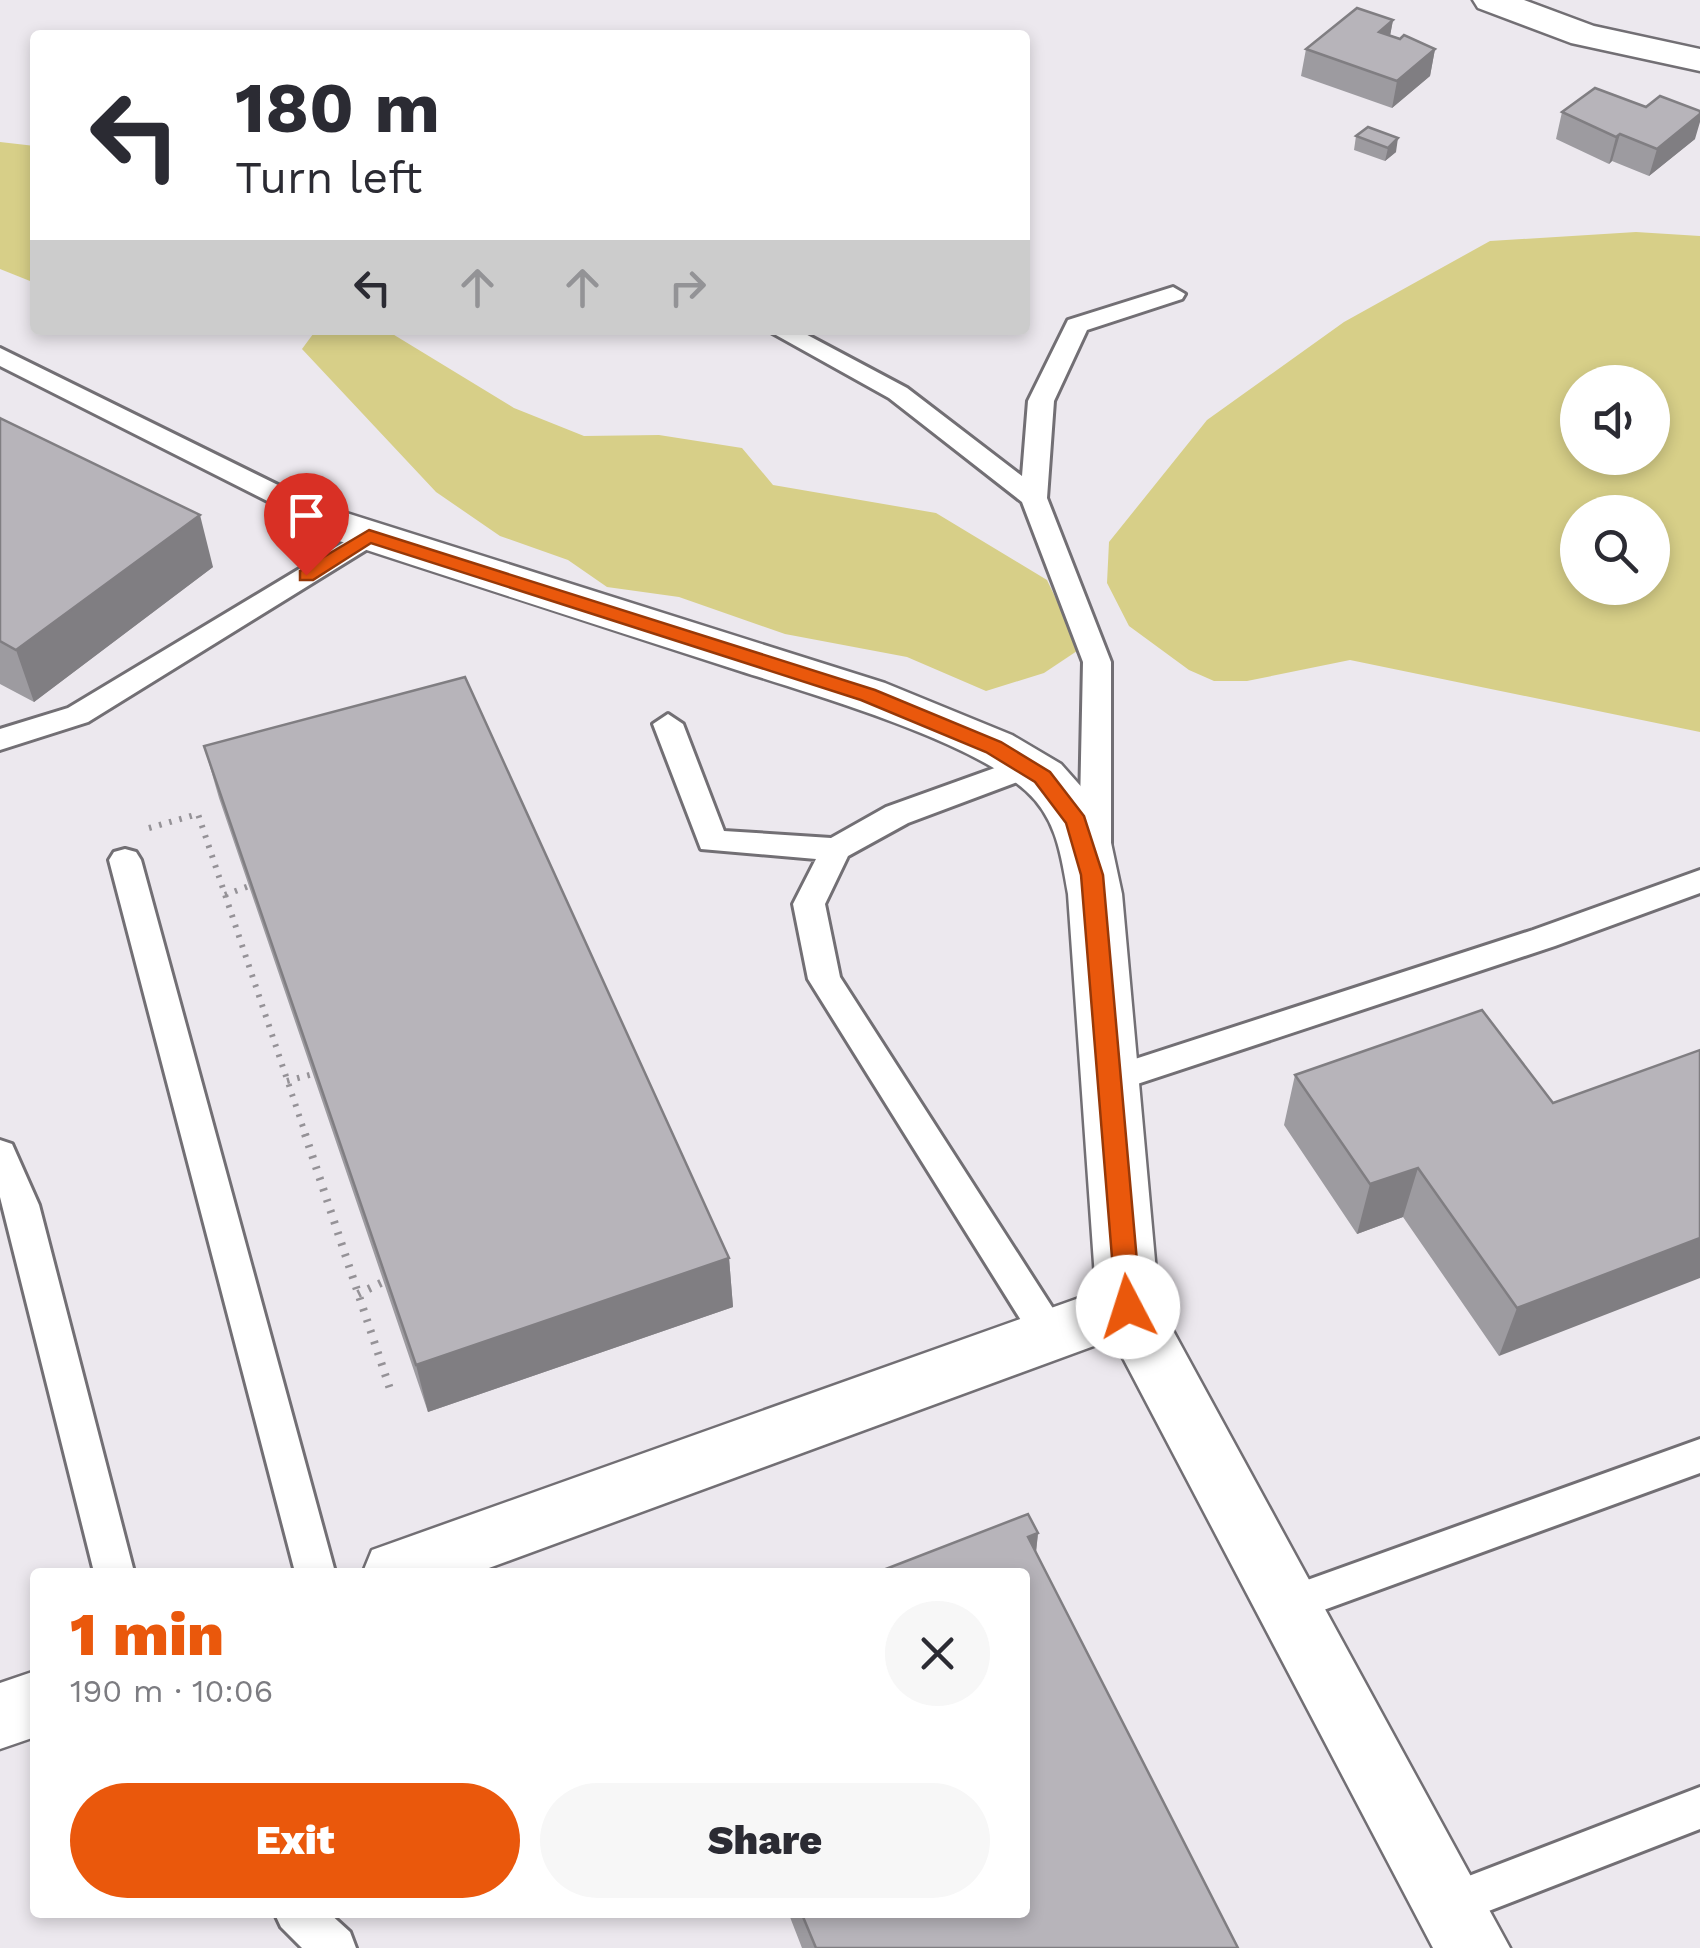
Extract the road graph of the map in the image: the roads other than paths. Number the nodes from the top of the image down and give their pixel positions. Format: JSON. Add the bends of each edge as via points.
{"nodes":[{"id":1,"x":1491,"y":0,"type":"edge"},
{"id":2,"x":1700,"y":60,"type":"edge"},
{"id":3,"x":1173,"y":294,"type":"dead end"},
{"id":4,"x":788,"y":335,"type":"edge"},
{"id":5,"x":0,"y":356,"type":"edge"},
{"id":6,"x":1034,"y":498,"type":"junction"},
{"id":7,"x":353,"y":531,"type":"junction"},
{"id":8,"x":668,"y":724,"type":"dead end"},
{"id":9,"x":0,"y":740,"type":"edge"},
{"id":10,"x":1028,"y":767,"type":"junction"},
{"id":11,"x":836,"y":849,"type":"junction"},
{"id":12,"x":125,"y":860,"type":"road end"},
{"id":13,"x":1700,"y":881,"type":"edge"},
{"id":14,"x":1095,"y":894,"type":"junction"},
{"id":15,"x":1110,"y":1080,"type":"junction"},
{"id":16,"x":0,"y":1154,"type":"edge"},
{"id":17,"x":1128,"y":1307,"type":"junction"},
{"id":18,"x":1050,"y":1335,"type":"junction"},
{"id":19,"x":1700,"y":1456,"type":"edge"},
{"id":20,"x":113,"y":1568,"type":"edge"},
{"id":21,"x":314,"y":1568,"type":"edge"},
{"id":22,"x":407,"y":1568,"type":"edge"},
{"id":23,"x":1288,"y":1605,"type":"junction"},
{"id":24,"x":30,"y":1706,"type":"edge"},
{"id":25,"x":0,"y":1716,"type":"edge"},
{"id":26,"x":1700,"y":1808,"type":"edge"},
{"id":27,"x":302,"y":1918,"type":"edge"},
{"id":28,"x":1461,"y":1926,"type":"edge"},
{"id":29,"x":334,"y":1948,"type":"edge"}],
"edges":[{"from":1,"to":2,"type":"street","via":[[1584,35]]},
{"from":3,"to":6,"type":"lane","via":[[1077,325],[1041,401]]},
{"from":4,"to":6,"type":"lane","via":[[898,393]]},
{"from":5,"to":7,"type":"lane"},
{"from":6,"to":14,"type":"lane","via":[[1097,662]]},
{"from":7,"to":9,"type":"lane","via":[[78,715]]},
{"from":7,"to":10,"type":"street","via":[[868,695]]},
{"from":8,"to":11,"type":"lane","via":[[712,841]]},
{"from":10,"to":11,"type":"lane","via":[[897,815]]},
{"from":10,"to":14,"type":"street","via":[[1076,821]]},
{"from":11,"to":18,"type":"lane","via":[[809,904],[824,979]]},
{"from":12,"to":21,"type":"lane"},
{"from":13,"to":15,"type":"lane"},
{"from":14,"to":15,"type":"street"},
{"from":15,"to":17,"type":"street"},
{"from":16,"to":20,"type":"lane","via":[[21,1205]]},
{"from":17,"to":18,"type":"street"},
{"from":17,"to":23,"type":"street"},
{"from":18,"to":22,"type":"street"},
{"from":19,"to":23,"type":"lane"},
{"from":23,"to":28,"type":"street"},
{"from":24,"to":25,"type":"street"},
{"from":26,"to":28,"type":"lane"},
{"from":27,"to":29,"type":"lane"}]}
